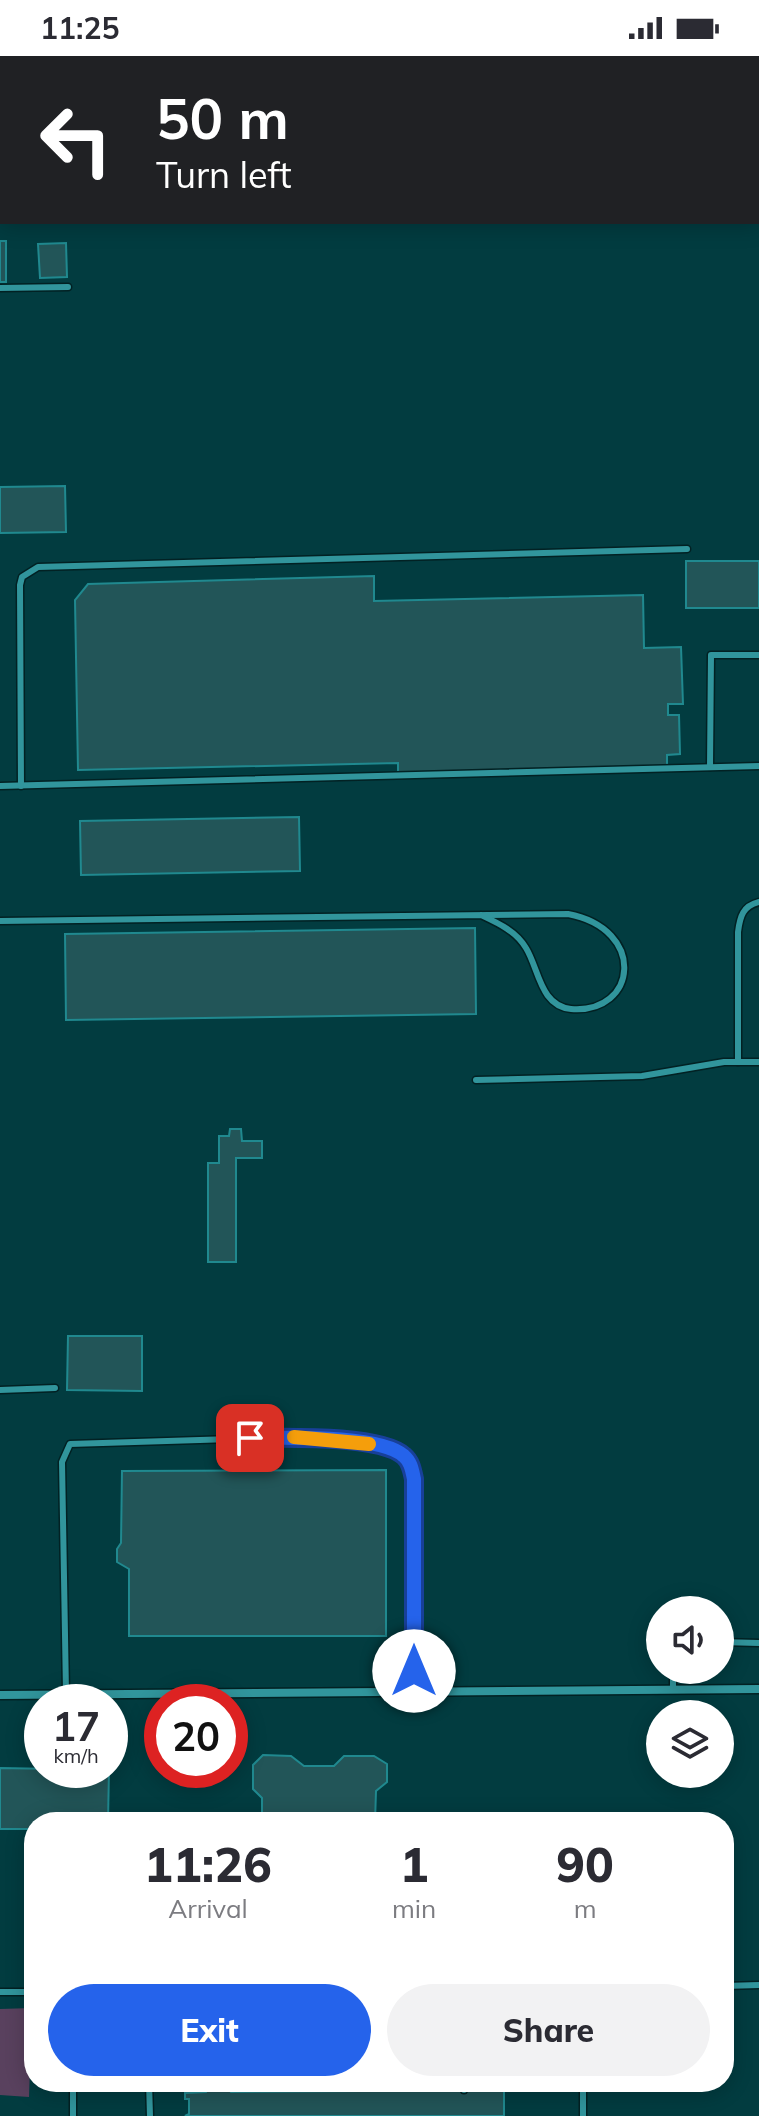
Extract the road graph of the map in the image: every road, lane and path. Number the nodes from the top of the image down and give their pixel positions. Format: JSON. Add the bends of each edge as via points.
{"nodes":[{"id":1,"x":68,"y":287,"type":"dead end"},
{"id":2,"x":0,"y":288,"type":"edge"},
{"id":3,"x":687,"y":549,"type":"dead end"},
{"id":4,"x":759,"y":655,"type":"edge"},
{"id":5,"x":759,"y":766,"type":"edge"},
{"id":6,"x":710,"y":767,"type":"junction"},
{"id":7,"x":0,"y":786,"type":"edge"},
{"id":8,"x":21,"y":786,"type":"junction"},
{"id":9,"x":759,"y":902,"type":"edge"},
{"id":10,"x":481,"y":915,"type":"junction"},
{"id":11,"x":0,"y":921,"type":"edge"},
{"id":12,"x":738,"y":1062,"type":"junction"},
{"id":13,"x":759,"y":1062,"type":"edge"},
{"id":14,"x":476,"y":1080,"type":"dead end"},
{"id":15,"x":55,"y":1388,"type":"dead end"},
{"id":16,"x":0,"y":1390,"type":"edge"},
{"id":17,"x":734,"y":1642,"type":"edge"},
{"id":18,"x":759,"y":1643,"type":"edge"},
{"id":19,"x":66,"y":1684,"type":"edge"},
{"id":20,"x":673,"y":1684,"type":"edge"},
{"id":21,"x":759,"y":1689,"type":"edge"},
{"id":22,"x":414,"y":1690,"type":"junction"},
{"id":23,"x":673,"y":1690,"type":"junction"},
{"id":24,"x":128,"y":1692,"type":"edge"},
{"id":25,"x":24,"y":1694,"type":"edge"},
{"id":26,"x":0,"y":1695,"type":"edge"},
{"id":27,"x":759,"y":1985,"type":"edge"},
{"id":28,"x":734,"y":1986,"type":"edge"},
{"id":29,"x":0,"y":1992,"type":"edge"},
{"id":30,"x":24,"y":1992,"type":"edge"},
{"id":31,"x":73,"y":2092,"type":"edge"},
{"id":32,"x":149,"y":2092,"type":"edge"},
{"id":33,"x":583,"y":2092,"type":"edge"},
{"id":34,"x":73,"y":2116,"type":"edge"},
{"id":35,"x":150,"y":2116,"type":"edge"},
{"id":36,"x":583,"y":2116,"type":"edge"}],
"edges":[{"from":1,"to":2,"type":"lane"},
{"from":3,"to":8,"type":"lane","via":[[38,567],[22,577],[20,585]]},
{"from":4,"to":6,"type":"lane","via":[[711,655]]},
{"from":5,"to":6,"type":"lane"},
{"from":6,"to":8,"type":"lane"},
{"from":7,"to":8,"type":"lane"},
{"from":9,"to":12,"type":"lane","via":[[740,916]]},
{"from":10,"to":10,"type":"lane","via":[[591,918],[616,938],[625,969],[622,984],[598,1004],[569,1009],[556,1004],[515,934]]},
{"from":10,"to":11,"type":"lane"},
{"from":12,"to":13,"type":"lane"},
{"from":12,"to":14,"type":"lane","via":[[642,1076]]},
{"from":15,"to":16,"type":"lane"},
{"from":17,"to":18,"type":"lane"},
{"from":19,"to":22,"type":"lane","via":[[62,1462],[70,1444],[295,1437],[393,1450],[411,1466]]},
{"from":20,"to":23,"type":"lane"},
{"from":21,"to":23,"type":"street"},
{"from":22,"to":23,"type":"street"},
{"from":22,"to":24,"type":"street"},
{"from":25,"to":26,"type":"street"},
{"from":27,"to":28,"type":"lane"},
{"from":29,"to":30,"type":"lane"},
{"from":31,"to":34,"type":"lane"},
{"from":32,"to":35,"type":"lane"},
{"from":33,"to":36,"type":"lane"}]}
